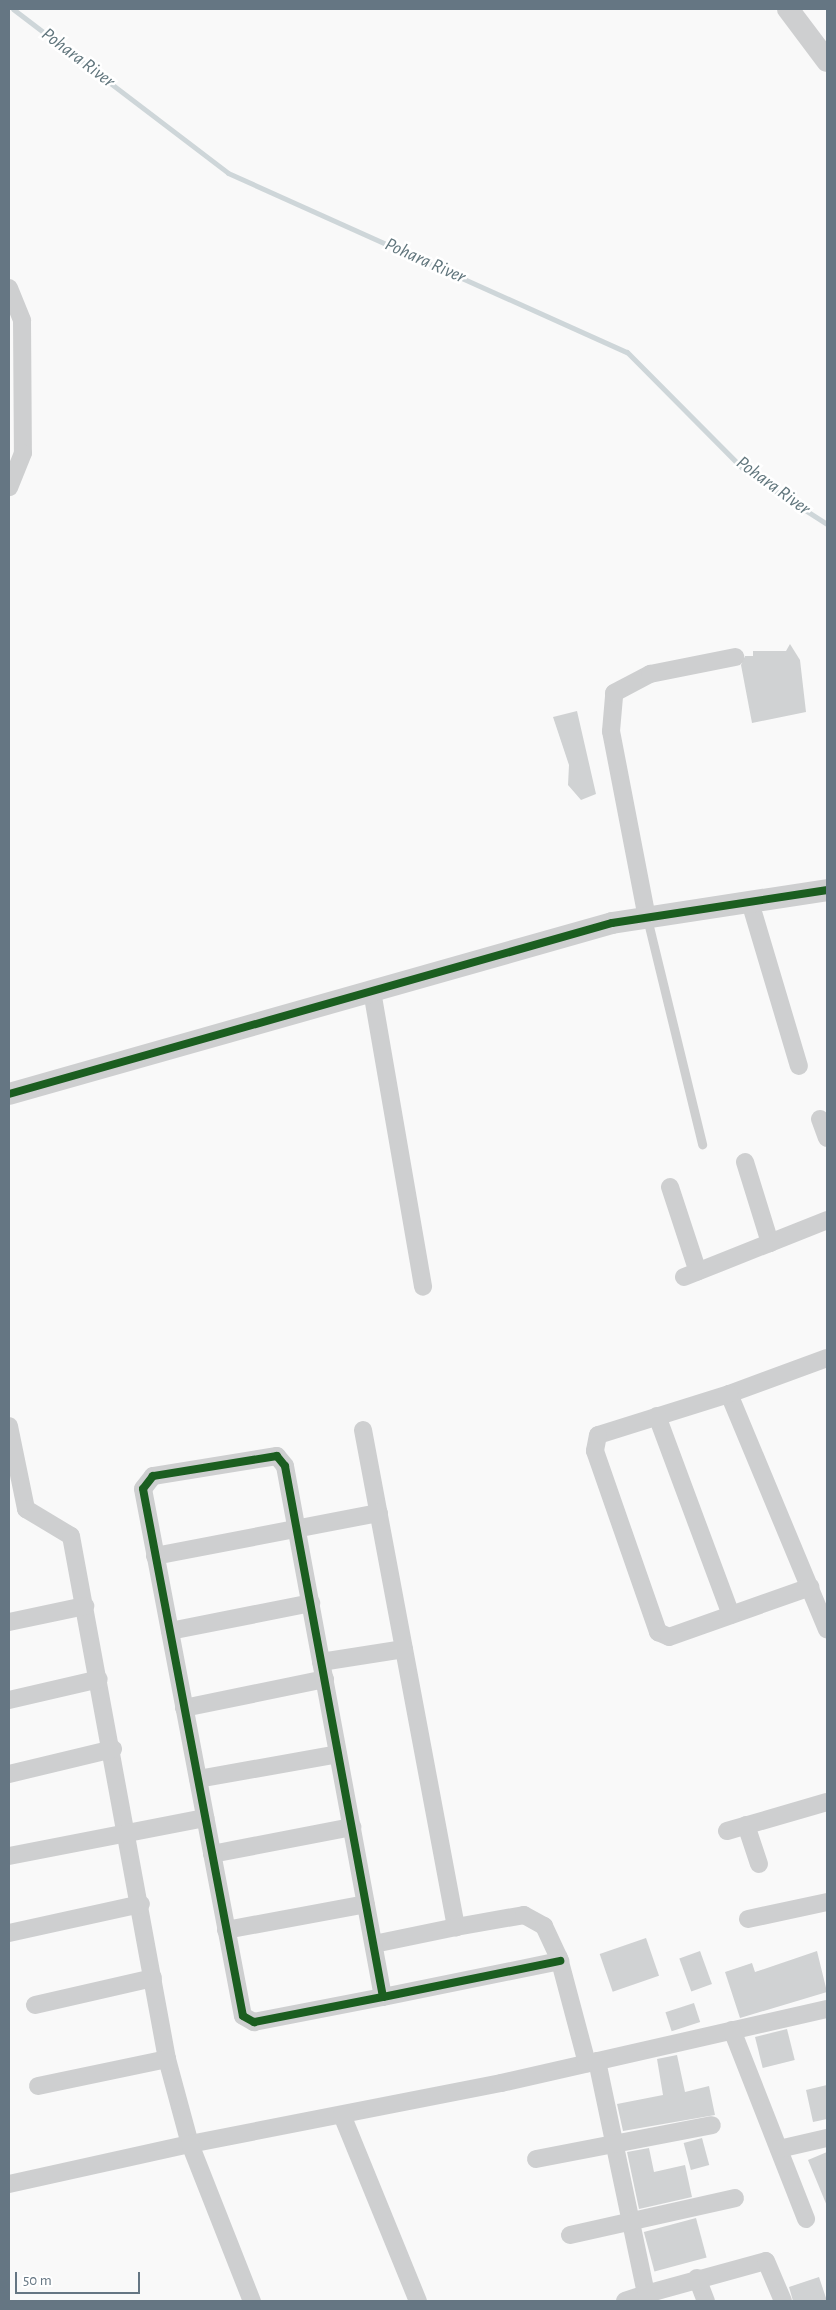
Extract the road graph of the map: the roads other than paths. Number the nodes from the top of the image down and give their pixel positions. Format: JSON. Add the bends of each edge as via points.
{"nodes":[{"id":1,"x":788,"y":9,"type":"edge"},
{"id":2,"x":827,"y":61,"type":"edge"},
{"id":3,"x":9,"y":288,"type":"edge"},
{"id":4,"x":9,"y":487,"type":"edge"},
{"id":5,"x":736,"y":657,"type":"dead end"},
{"id":6,"x":827,"y":890,"type":"edge"},
{"id":7,"x":750,"y":902,"type":"junction"},
{"id":8,"x":647,"y":918,"type":"junction"},
{"id":9,"x":372,"y":991,"type":"junction"},
{"id":10,"x":799,"y":1066,"type":"dead end"},
{"id":11,"x":9,"y":1094,"type":"edge"},
{"id":12,"x":820,"y":1119,"type":"dead end"},
{"id":13,"x":827,"y":1138,"type":"edge"},
{"id":14,"x":702,"y":1144,"type":"dead end"},
{"id":15,"x":744,"y":1162,"type":"dead end"},
{"id":16,"x":670,"y":1187,"type":"dead end"},
{"id":17,"x":827,"y":1220,"type":"edge"},
{"id":18,"x":770,"y":1243,"type":"junction"},
{"id":19,"x":424,"y":1286,"type":"dead end"},
{"id":20,"x":827,"y":1358,"type":"edge"},
{"id":21,"x":728,"y":1394,"type":"junction"},
{"id":22,"x":657,"y":1416,"type":"junction"},
{"id":23,"x":9,"y":1426,"type":"edge"},
{"id":24,"x":364,"y":1430,"type":"dead end"},
{"id":25,"x":379,"y":1513,"type":"junction"},
{"id":26,"x":297,"y":1529,"type":"junction"},
{"id":27,"x":155,"y":1556,"type":"junction"},
{"id":28,"x":810,"y":1588,"type":"junction"},
{"id":29,"x":311,"y":1603,"type":"junction"},
{"id":30,"x":85,"y":1606,"type":"junction"},
{"id":31,"x":731,"y":1615,"type":"junction"},
{"id":32,"x":9,"y":1622,"type":"edge"},
{"id":33,"x":827,"y":1629,"type":"edge"},
{"id":34,"x":170,"y":1631,"type":"junction"},
{"id":35,"x":404,"y":1649,"type":"junction"},
{"id":36,"x":323,"y":1671,"type":"junction"},
{"id":37,"x":99,"y":1679,"type":"junction"},
{"id":38,"x":9,"y":1700,"type":"edge"},
{"id":39,"x":184,"y":1708,"type":"junction"},
{"id":40,"x":113,"y":1750,"type":"junction"},
{"id":41,"x":338,"y":1754,"type":"junction"},
{"id":42,"x":9,"y":1774,"type":"edge"},
{"id":43,"x":198,"y":1779,"type":"junction"},
{"id":44,"x":827,"y":1802,"type":"edge"},
{"id":45,"x":205,"y":1818,"type":"junction"},
{"id":46,"x":746,"y":1825,"type":"junction"},
{"id":47,"x":352,"y":1827,"type":"junction"},
{"id":48,"x":727,"y":1831,"type":"dead end"},
{"id":49,"x":128,"y":1832,"type":"junction"},
{"id":50,"x":212,"y":1854,"type":"junction"},
{"id":51,"x":9,"y":1856,"type":"edge"},
{"id":52,"x":759,"y":1864,"type":"dead end"},
{"id":53,"x":827,"y":1902,"type":"edge"},
{"id":54,"x":141,"y":1904,"type":"junction"},
{"id":55,"x":366,"y":1904,"type":"junction"},
{"id":56,"x":748,"y":1919,"type":"dead end"},
{"id":57,"x":456,"y":1928,"type":"junction"},
{"id":58,"x":226,"y":1930,"type":"junction"},
{"id":59,"x":9,"y":1933,"type":"edge"},
{"id":60,"x":374,"y":1944,"type":"junction"},
{"id":61,"x":560,"y":1961,"type":"junction"},
{"id":62,"x":154,"y":1978,"type":"junction"},
{"id":63,"x":384,"y":1996,"type":"junction"},
{"id":64,"x":35,"y":2005,"type":"dead end"},
{"id":65,"x":827,"y":2009,"type":"edge"},
{"id":66,"x":732,"y":2030,"type":"junction"},
{"id":67,"x":167,"y":2059,"type":"junction"},
{"id":68,"x":592,"y":2062,"type":"junction"},
{"id":69,"x":38,"y":2086,"type":"dead end"},
{"id":70,"x":342,"y":2115,"type":"junction"},
{"id":71,"x":712,"y":2125,"type":"dead end"},
{"id":72,"x":827,"y":2138,"type":"edge"},
{"id":73,"x":190,"y":2144,"type":"junction"},
{"id":74,"x":615,"y":2144,"type":"junction"},
{"id":75,"x":778,"y":2149,"type":"junction"},
{"id":76,"x":536,"y":2158,"type":"dead end"},
{"id":77,"x":9,"y":2184,"type":"edge"},
{"id":78,"x":735,"y":2198,"type":"dead end"},
{"id":79,"x":806,"y":2219,"type":"dead end"},
{"id":80,"x":631,"y":2222,"type":"junction"},
{"id":81,"x":570,"y":2235,"type":"dead end"},
{"id":82,"x":697,"y":2278,"type":"junction"},
{"id":83,"x":646,"y":2294,"type":"junction"},
{"id":84,"x":252,"y":2301,"type":"edge"},
{"id":85,"x":418,"y":2301,"type":"edge"},
{"id":86,"x":625,"y":2301,"type":"edge"},
{"id":87,"x":706,"y":2301,"type":"edge"},
{"id":88,"x":783,"y":2301,"type":"edge"}],
"edges":[{"from":1,"to":2,"type":"street"},
{"from":3,"to":4,"type":"street","via":[[22,321],[24,453]]},
{"from":5,"to":8,"type":"street","via":[[650,674],[614,693],[611,731]]},
{"from":6,"to":7,"type":"street"},
{"from":7,"to":8,"type":"street"},
{"from":7,"to":10,"type":"street"},
{"from":8,"to":9,"type":"street","via":[[612,924]]},
{"from":8,"to":14,"type":"lane"},
{"from":9,"to":11,"type":"street"},
{"from":9,"to":19,"type":"street"},
{"from":12,"to":13,"type":"street"},
{"from":15,"to":18,"type":"street"},
{"from":16,"to":18,"type":"street","via":[[691,1274]]},
{"from":17,"to":18,"type":"street"},
{"from":20,"to":21,"type":"street"},
{"from":21,"to":22,"type":"street"},
{"from":21,"to":28,"type":"street"},
{"from":22,"to":31,"type":"street"},
{"from":22,"to":31,"type":"street","via":[[598,1435],[595,1451],[658,1632],[669,1637]]},
{"from":23,"to":30,"type":"street","via":[[26,1510],[71,1536]]},
{"from":24,"to":25,"type":"street"},
{"from":25,"to":26,"type":"street"},
{"from":25,"to":35,"type":"street"},
{"from":26,"to":27,"type":"street"},
{"from":26,"to":27,"type":"street","via":[[285,1466],[277,1456],[153,1476],[143,1489]]},
{"from":26,"to":29,"type":"street"},
{"from":27,"to":34,"type":"street"},
{"from":28,"to":31,"type":"street"},
{"from":28,"to":33,"type":"street"},
{"from":29,"to":34,"type":"street"},
{"from":29,"to":36,"type":"street"},
{"from":30,"to":32,"type":"street"},
{"from":30,"to":37,"type":"street"},
{"from":34,"to":39,"type":"street"},
{"from":35,"to":36,"type":"street"},
{"from":35,"to":57,"type":"street"},
{"from":36,"to":39,"type":"street"},
{"from":36,"to":41,"type":"street"},
{"from":37,"to":38,"type":"street"},
{"from":37,"to":40,"type":"street"},
{"from":39,"to":43,"type":"street"},
{"from":40,"to":42,"type":"street"},
{"from":40,"to":49,"type":"street"},
{"from":41,"to":43,"type":"street"},
{"from":41,"to":47,"type":"street"},
{"from":43,"to":45,"type":"street"},
{"from":44,"to":46,"type":"street"},
{"from":45,"to":49,"type":"street"},
{"from":45,"to":50,"type":"street"},
{"from":46,"to":48,"type":"street"},
{"from":46,"to":52,"type":"street"},
{"from":47,"to":50,"type":"street"},
{"from":47,"to":55,"type":"street"},
{"from":49,"to":51,"type":"street"},
{"from":49,"to":54,"type":"street"},
{"from":50,"to":58,"type":"street"},
{"from":53,"to":56,"type":"street"},
{"from":54,"to":59,"type":"street"},
{"from":54,"to":62,"type":"street"},
{"from":55,"to":58,"type":"street"},
{"from":55,"to":60,"type":"street"},
{"from":57,"to":60,"type":"street"},
{"from":57,"to":61,"type":"street","via":[[531,1916],[550,1935]]},
{"from":58,"to":63,"type":"street","via":[[241,2010],[249,2020]]},
{"from":60,"to":63,"type":"street"},
{"from":61,"to":63,"type":"street"},
{"from":61,"to":68,"type":"street"},
{"from":62,"to":64,"type":"street"},
{"from":62,"to":67,"type":"street"},
{"from":65,"to":66,"type":"street"},
{"from":66,"to":68,"type":"street"},
{"from":66,"to":75,"type":"street"},
{"from":67,"to":69,"type":"street"},
{"from":67,"to":73,"type":"street"},
{"from":68,"to":70,"type":"street"},
{"from":68,"to":74,"type":"street"},
{"from":70,"to":73,"type":"street"},
{"from":70,"to":85,"type":"street"},
{"from":71,"to":74,"type":"street"},
{"from":72,"to":75,"type":"street"},
{"from":73,"to":77,"type":"street"},
{"from":73,"to":84,"type":"street"},
{"from":74,"to":76,"type":"street"},
{"from":74,"to":80,"type":"street"},
{"from":75,"to":79,"type":"street"},
{"from":78,"to":80,"type":"street"},
{"from":80,"to":81,"type":"street"},
{"from":80,"to":83,"type":"street"},
{"from":82,"to":83,"type":"street"},
{"from":82,"to":87,"type":"street"},
{"from":82,"to":88,"type":"street","via":[[766,2261]]},
{"from":83,"to":86,"type":"street"}]}
